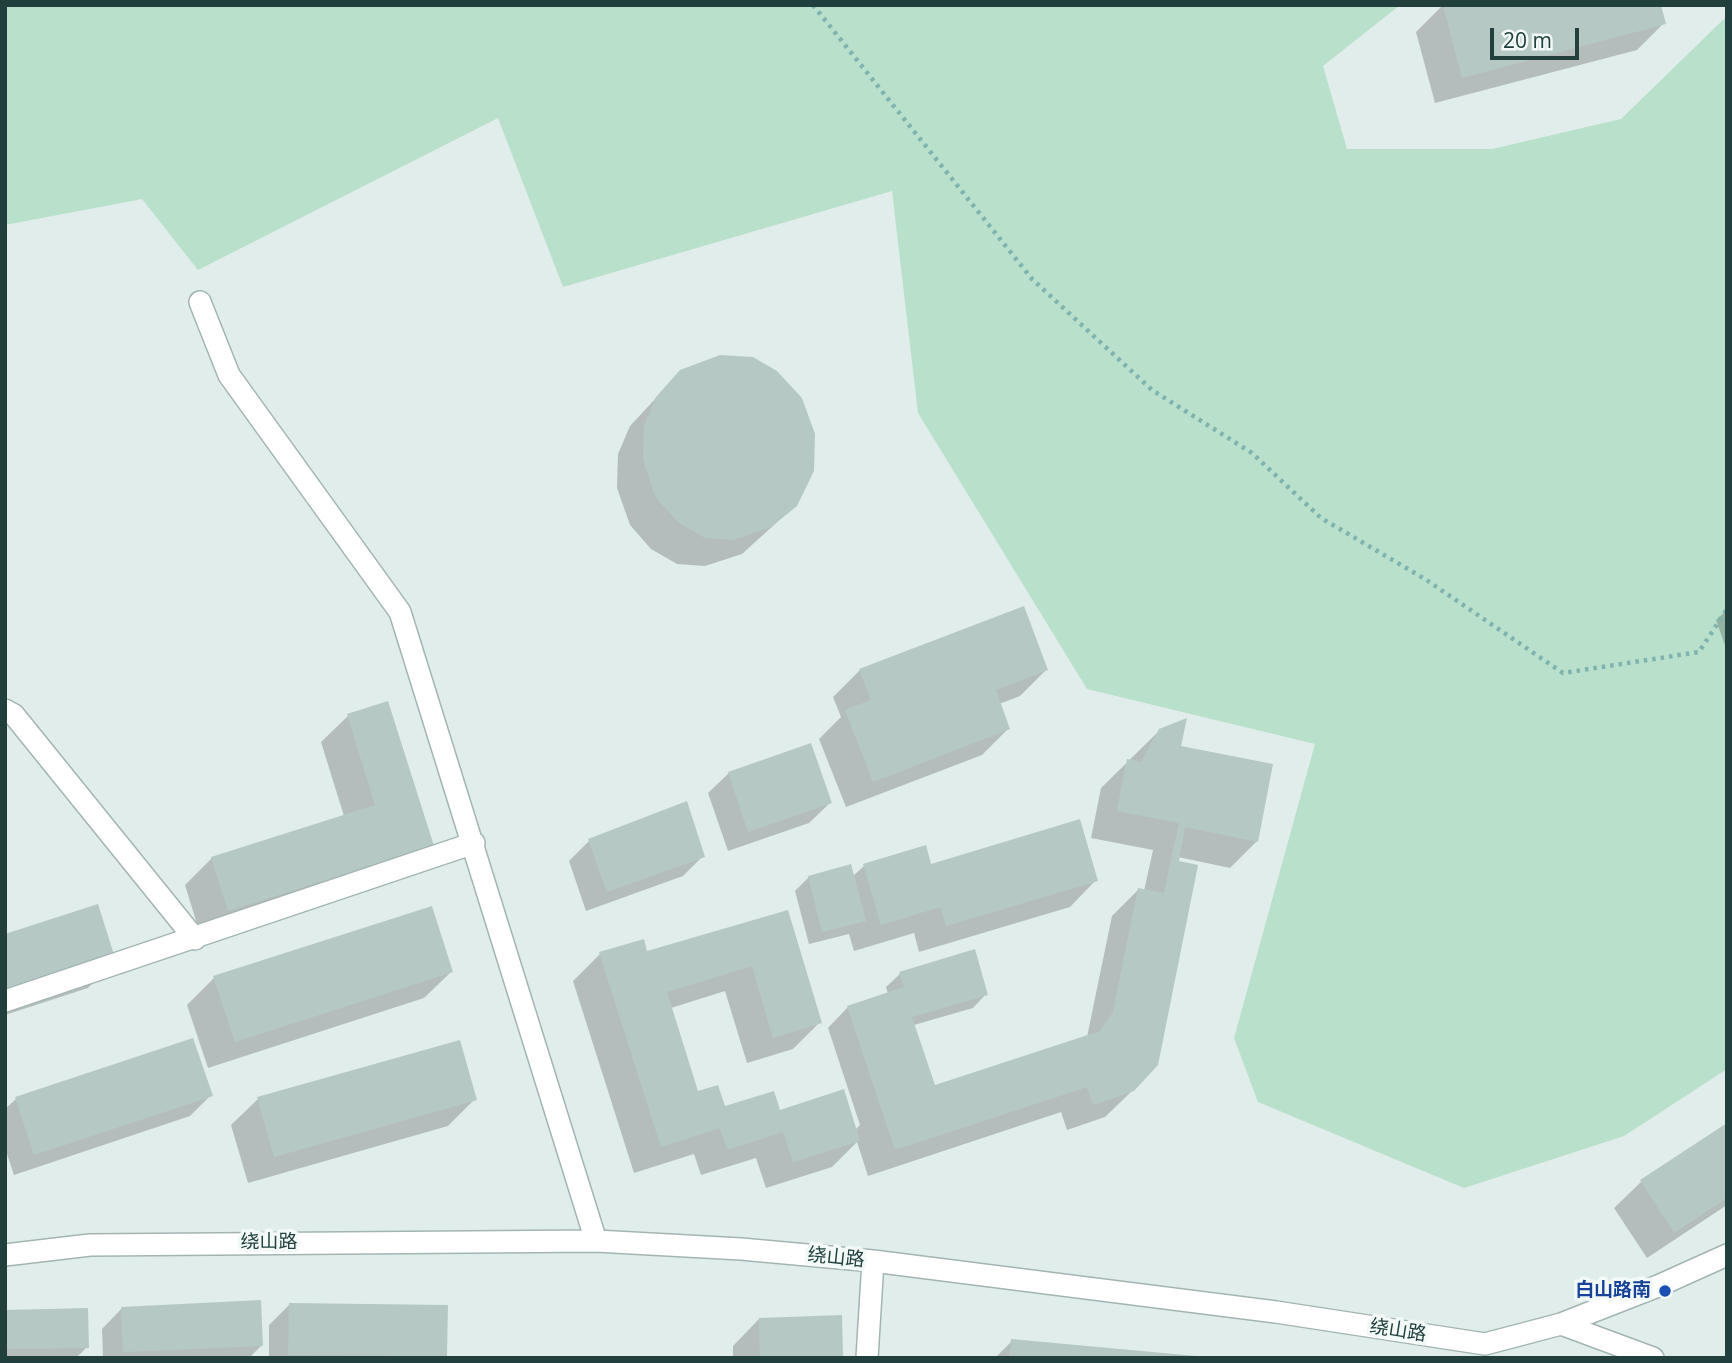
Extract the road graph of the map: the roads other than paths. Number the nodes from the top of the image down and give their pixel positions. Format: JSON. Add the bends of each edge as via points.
{"nodes":[{"id":1,"x":200,"y":302,"type":"dead end"},
{"id":2,"x":5,"y":710,"type":"edge"},
{"id":3,"x":474,"y":844,"type":"junction"},
{"id":4,"x":195,"y":939,"type":"junction"},
{"id":5,"x":5,"y":1001,"type":"edge"},
{"id":6,"x":596,"y":1241,"type":"junction"},
{"id":7,"x":5,"y":1255,"type":"edge"},
{"id":8,"x":1727,"y":1255,"type":"edge"},
{"id":9,"x":873,"y":1261,"type":"junction"},
{"id":10,"x":1561,"y":1324,"type":"junction"},
{"id":11,"x":867,"y":1358,"type":"edge"},
{"id":12,"x":1653,"y":1358,"type":"edge"}],
"edges":[{"from":1,"to":3,"type":"street","via":[[229,374],[400,612]]},
{"from":2,"to":4,"type":"street"},
{"from":3,"to":4,"type":"street"},
{"from":3,"to":6,"type":"street"},
{"from":4,"to":5,"type":"street"},
{"from":6,"to":7,"type":"street","name":"绕山路","via":[[90,1245]]},
{"from":6,"to":9,"type":"street","name":"绕山路"},
{"from":8,"to":10,"type":"street","name":"绕山路"},
{"from":9,"to":10,"type":"street","name":"绕山路","via":[[1276,1312],[1485,1344]]},
{"from":9,"to":11,"type":"street"},
{"from":10,"to":12,"type":"street"}]}
